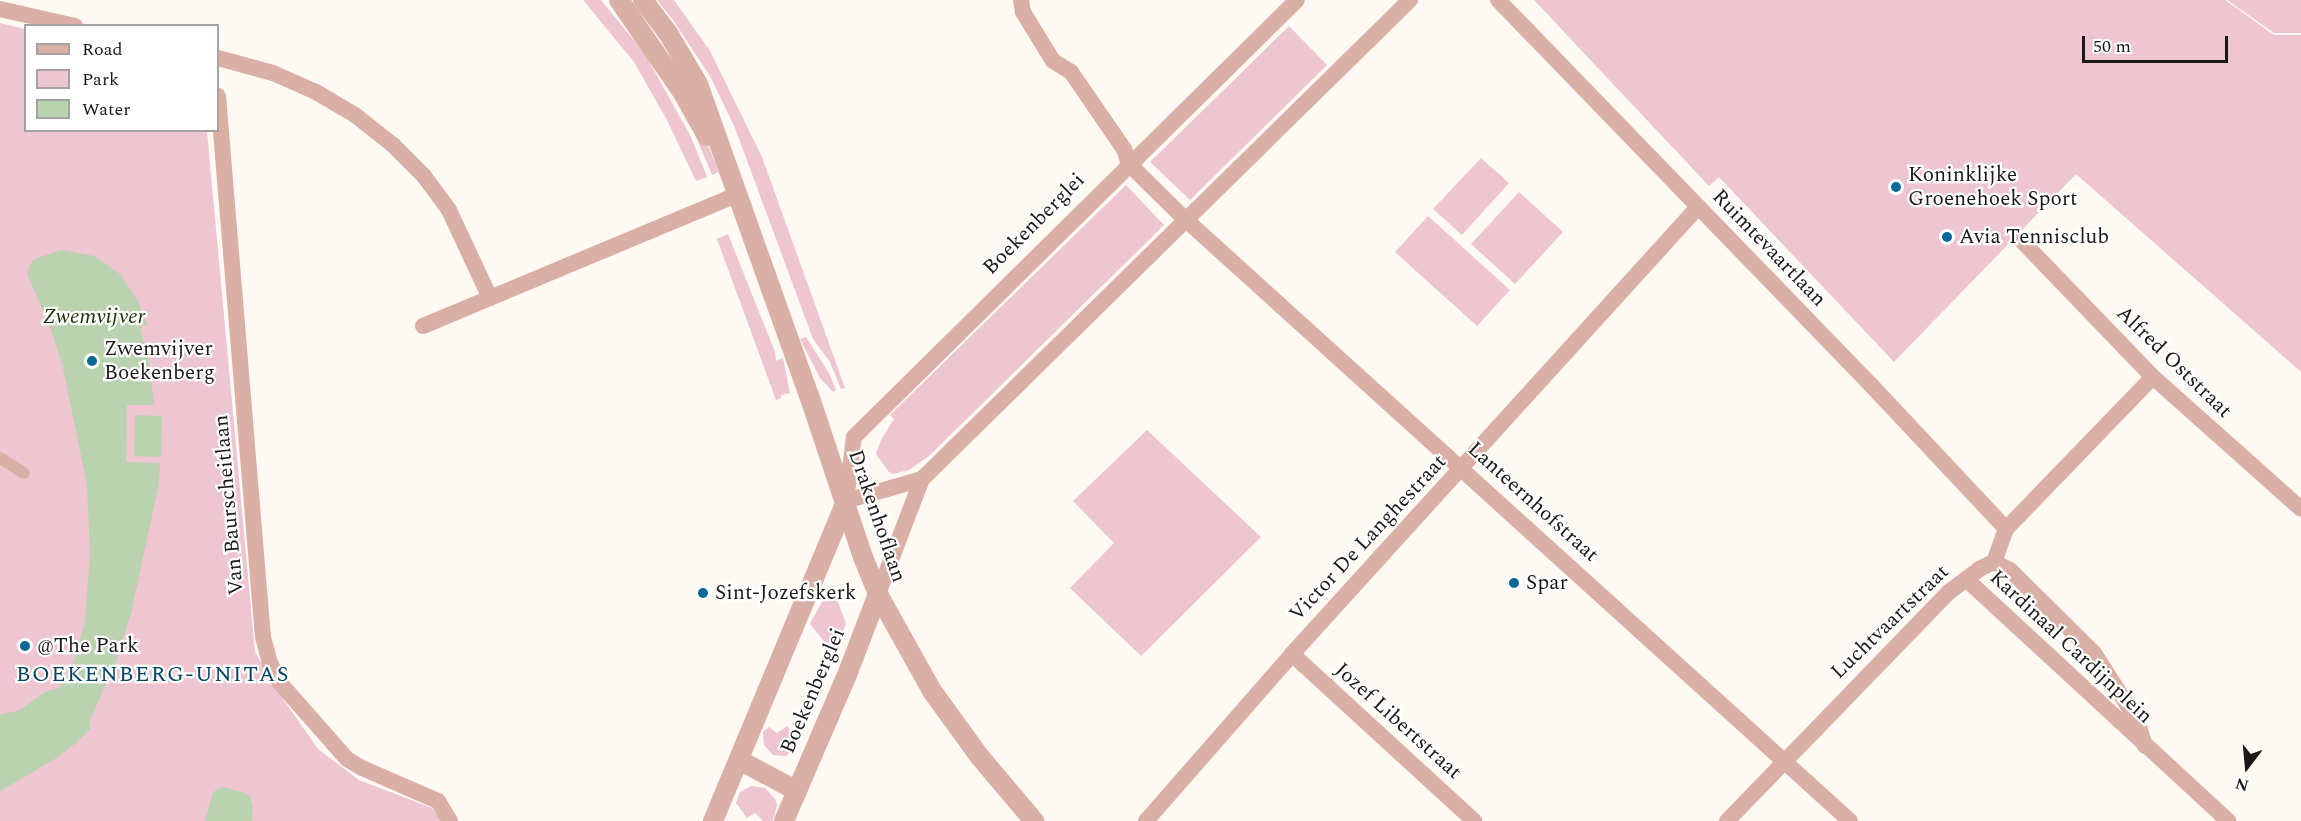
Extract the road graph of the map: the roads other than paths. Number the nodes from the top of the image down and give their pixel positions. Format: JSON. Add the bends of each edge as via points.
{"nodes":[{"id":1,"x":619,"y":0,"type":"edge"},
{"id":2,"x":643,"y":0,"type":"edge"},
{"id":3,"x":1021,"y":0,"type":"edge"},
{"id":4,"x":1297,"y":0,"type":"edge"},
{"id":5,"x":1410,"y":0,"type":"edge"},
{"id":6,"x":1498,"y":0,"type":"edge"},
{"id":7,"x":0,"y":9,"type":"edge"},
{"id":8,"x":66,"y":24,"type":"edge"},
{"id":9,"x":219,"y":58,"type":"edge"},
{"id":10,"x":219,"y":108,"type":"edge"},
{"id":11,"x":1129,"y":164,"type":"junction"},
{"id":12,"x":738,"y":194,"type":"junction"},
{"id":13,"x":1698,"y":207,"type":"junction"},
{"id":14,"x":1185,"y":219,"type":"junction"},
{"id":15,"x":2022,"y":240,"type":"dead end"},
{"id":16,"x":490,"y":298,"type":"junction"},
{"id":17,"x":423,"y":326,"type":"dead end"},
{"id":18,"x":2153,"y":377,"type":"junction"},
{"id":19,"x":0,"y":458,"type":"edge"},
{"id":20,"x":1463,"y":468,"type":"junction"},
{"id":21,"x":24,"y":473,"type":"dead end"},
{"id":22,"x":922,"y":479,"type":"junction"},
{"id":23,"x":846,"y":501,"type":"junction"},
{"id":24,"x":2301,"y":509,"type":"edge"},
{"id":25,"x":2006,"y":529,"type":"junction"},
{"id":26,"x":1994,"y":562,"type":"junction"},
{"id":27,"x":1966,"y":579,"type":"junction"},
{"id":28,"x":878,"y":594,"type":"junction"},
{"id":29,"x":1292,"y":654,"type":"junction"},
{"id":30,"x":2145,"y":747,"type":"junction"},
{"id":31,"x":739,"y":760,"type":"junction"},
{"id":32,"x":1784,"y":760,"type":"junction"},
{"id":33,"x":796,"y":791,"type":"junction"},
{"id":34,"x":450,"y":821,"type":"edge"},
{"id":35,"x":713,"y":821,"type":"edge"},
{"id":36,"x":784,"y":821,"type":"edge"},
{"id":37,"x":1034,"y":821,"type":"edge"},
{"id":38,"x":1146,"y":821,"type":"edge"},
{"id":39,"x":1474,"y":821,"type":"edge"},
{"id":40,"x":1727,"y":821,"type":"edge"},
{"id":41,"x":1850,"y":821,"type":"edge"},
{"id":42,"x":2228,"y":821,"type":"edge"}],
"edges":[{"from":1,"to":12,"type":"street","name":"Drakenhoflaan","via":[[683,93]]},
{"from":2,"to":12,"type":"street","name":"Drakenhoflaan","via":[[698,84]]},
{"from":3,"to":11,"type":"street","via":[[1023,12],[1053,61],[1071,72],[1124,148]]},
{"from":4,"to":11,"type":"street","name":"Boekenberglei"},
{"from":5,"to":14,"type":"street","name":"Boekenberglei"},
{"from":6,"to":13,"type":"street","name":"Ruimtevaartlaan"},
{"from":7,"to":8,"type":"street"},
{"from":9,"to":16,"type":"street","via":[[273,73],[316,92],[355,115],[393,145],[424,176],[449,210]]},
{"from":10,"to":34,"type":"street","name":"Van Baurscheitlaan","via":[[263,637],[270,663],[280,683],[341,754],[362,768],[438,801]]},
{"from":11,"to":14,"type":"street","name":"Lanteernhofstraat"},
{"from":11,"to":23,"type":"street","name":"Boekenberglei","via":[[854,436]]},
{"from":12,"to":16,"type":"street"},
{"from":12,"to":23,"type":"street","name":"Drakenhoflaan"},
{"from":13,"to":20,"type":"street","name":"Victor De Langhestraat"},
{"from":13,"to":25,"type":"street","name":"Ruimtevaartlaan"},
{"from":14,"to":20,"type":"street","name":"Lanteernhofstraat"},
{"from":14,"to":22,"type":"street","name":"Boekenberglei"},
{"from":15,"to":18,"type":"street","name":"Alfred Oststraat"},
{"from":16,"to":17,"type":"street"},
{"from":18,"to":24,"type":"street","name":"Alfred Oststraat"},
{"from":18,"to":25,"type":"street"},
{"from":19,"to":21,"type":"street"},
{"from":20,"to":29,"type":"street","name":"Victor De Langhestraat"},
{"from":20,"to":32,"type":"street","name":"Lanteernhofstraat"},
{"from":22,"to":23,"type":"street","name":"Boekenberglei"},
{"from":22,"to":28,"type":"street","name":"Boekenberglei"},
{"from":23,"to":28,"type":"street","name":"Drakenhoflaan"},
{"from":23,"to":31,"type":"street","name":"Boekenberglei"},
{"from":25,"to":26,"type":"street"},
{"from":26,"to":27,"type":"street","name":"Luchtvaartstraat"},
{"from":26,"to":30,"type":"street","name":"Kardinaal Cardijnplein","via":[[2010,570],[2094,653],[2137,720]]},
{"from":27,"to":30,"type":"street","name":"Kardinaal Cardijnplein"},
{"from":27,"to":32,"type":"street","name":"Luchtvaartstraat"},
{"from":28,"to":33,"type":"street","name":"Boekenberglei"},
{"from":28,"to":37,"type":"street","name":"Drakenhoflaan","via":[[932,691]]},
{"from":29,"to":38,"type":"street","name":"Victor De Langhestraat"},
{"from":29,"to":39,"type":"street","name":"Jozef Libertstraat"},
{"from":30,"to":42,"type":"street","name":"Kardinaal Cardijnplein"},
{"from":31,"to":33,"type":"street"},
{"from":31,"to":35,"type":"street","name":"Boekenberglei"},
{"from":32,"to":40,"type":"street","name":"Luchtvaartstraat"},
{"from":32,"to":41,"type":"street","name":"Lanteernhofstraat"},
{"from":33,"to":36,"type":"street","name":"Boekenberglei"}]}
